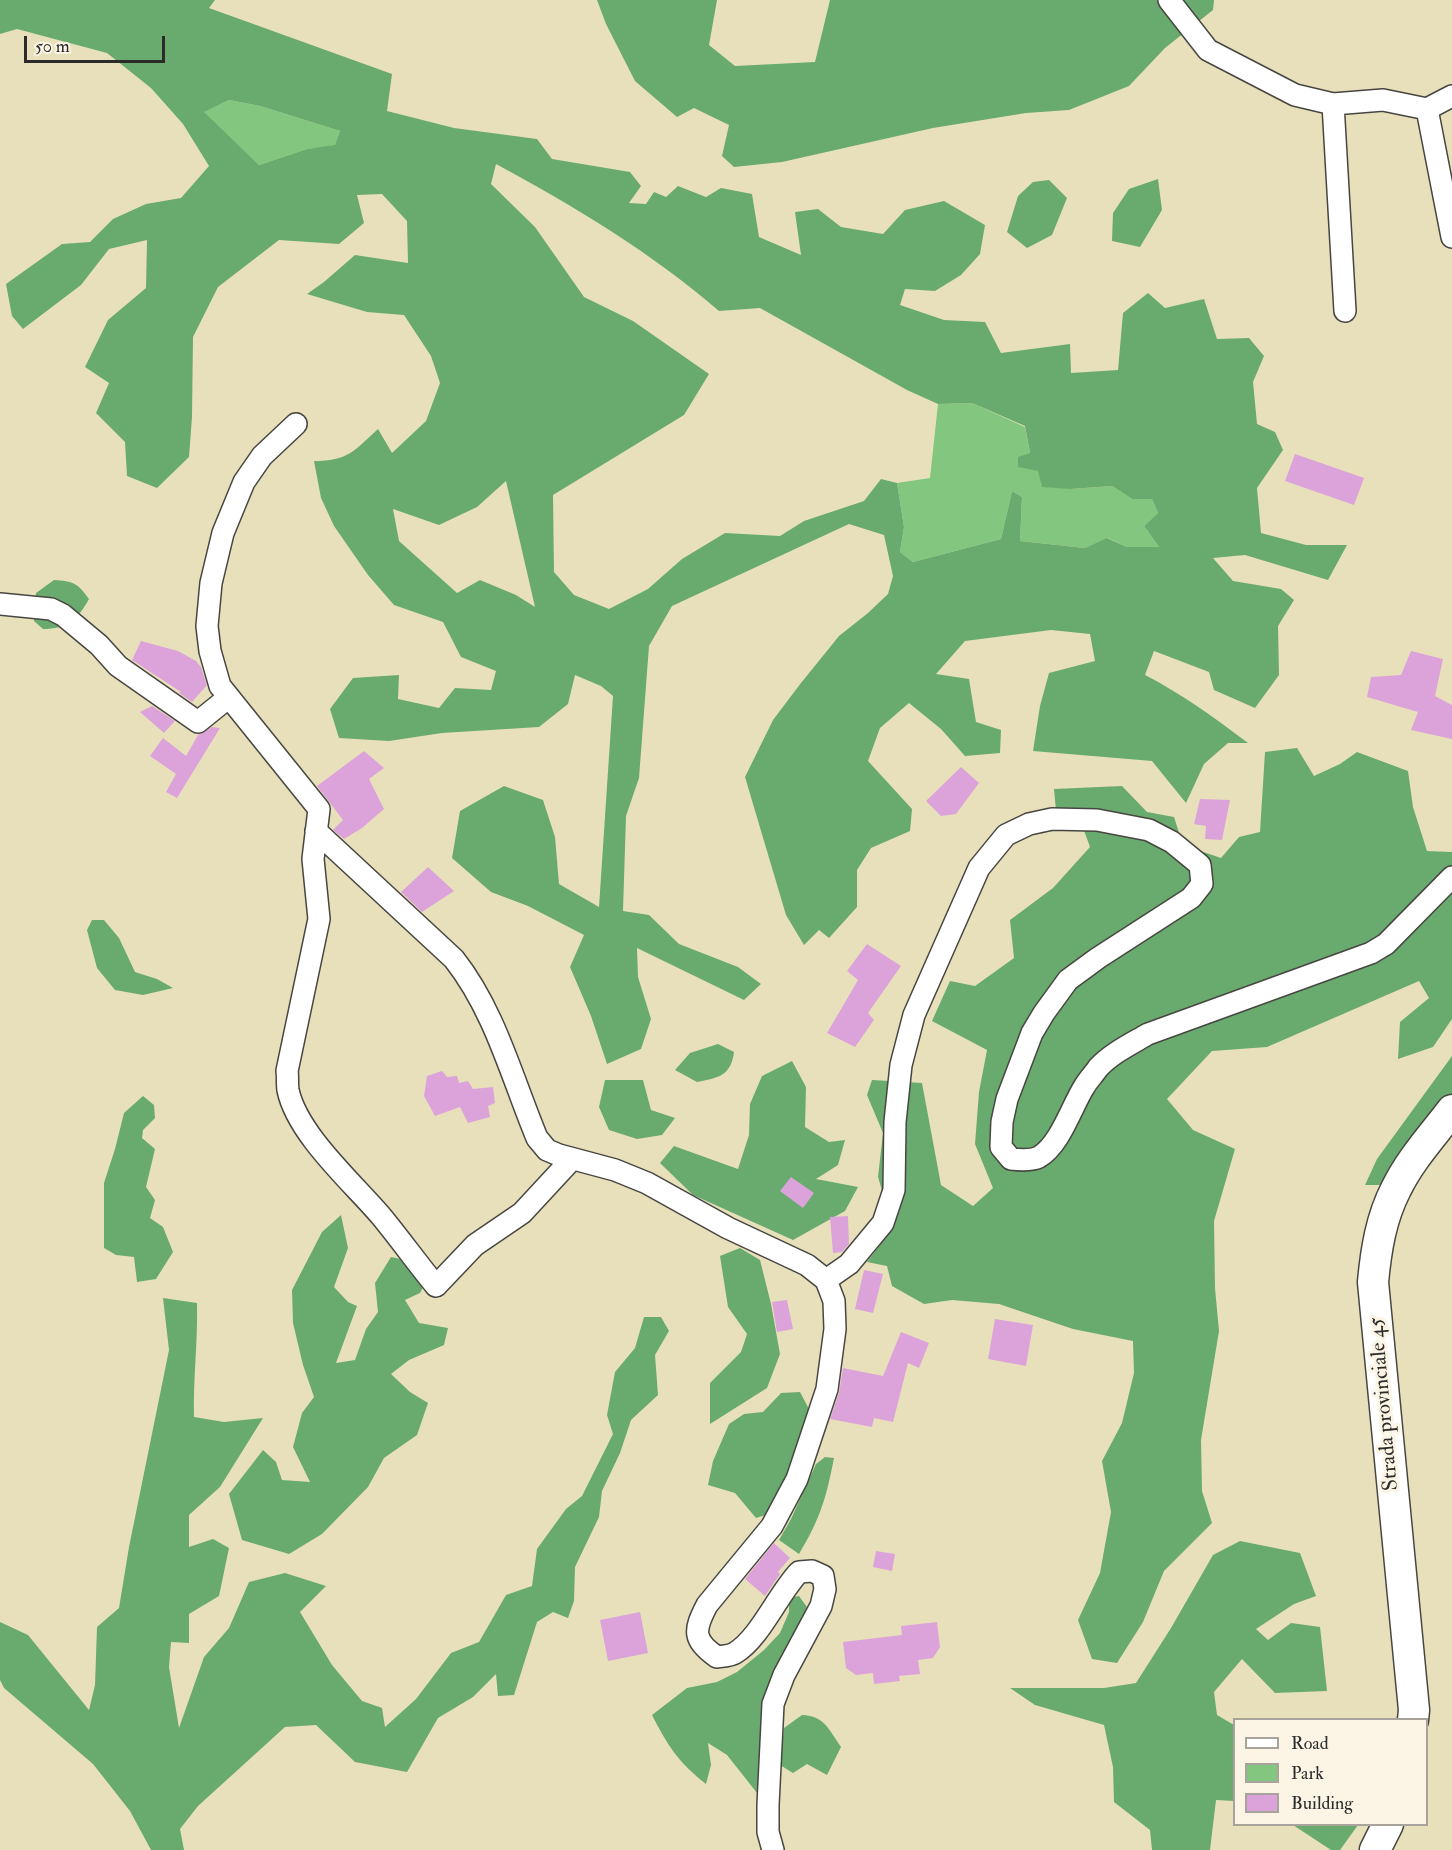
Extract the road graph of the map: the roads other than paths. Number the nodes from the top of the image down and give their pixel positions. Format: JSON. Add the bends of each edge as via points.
{"nodes":[{"id":1,"x":1169,"y":0,"type":"edge"},
{"id":2,"x":1452,"y":96,"type":"edge"},
{"id":3,"x":1333,"y":105,"type":"junction"},
{"id":4,"x":1427,"y":109,"type":"junction"},
{"id":5,"x":1452,"y":237,"type":"edge"},
{"id":6,"x":1345,"y":311,"type":"dead end"},
{"id":7,"x":296,"y":424,"type":"dead end"},
{"id":8,"x":0,"y":604,"type":"edge"},
{"id":9,"x":229,"y":698,"type":"junction"},
{"id":10,"x":316,"y":831,"type":"junction"},
{"id":11,"x":1452,"y":877,"type":"edge"},
{"id":12,"x":1452,"y":1110,"type":"edge"},
{"id":13,"x":572,"y":1159,"type":"junction"},
{"id":14,"x":826,"y":1280,"type":"junction"},
{"id":15,"x":1413,"y":1718,"type":"edge"},
{"id":16,"x":1388,"y":1826,"type":"edge"},
{"id":17,"x":773,"y":1850,"type":"edge"},
{"id":18,"x":1376,"y":1850,"type":"edge"}],
"edges":[{"from":1,"to":3,"type":"street","via":[[1208,50],[1295,95]]},
{"from":2,"to":4,"type":"street"},
{"from":3,"to":4,"type":"street","via":[[1383,100]]},
{"from":3,"to":6,"type":"street"},
{"from":4,"to":5,"type":"street"},
{"from":7,"to":9,"type":"street","via":[[262,456],[244,482],[223,533],[213,573],[207,626],[210,651],[220,686]]},
{"from":8,"to":9,"type":"street","via":[[51,609],[63,615],[118,666],[198,722]]},
{"from":9,"to":10,"type":"street","via":[[319,809]]},
{"from":10,"to":13,"type":"street","via":[[454,959],[485,1006],[537,1138],[547,1150]]},
{"from":10,"to":13,"type":"street","via":[[319,919],[287,1071],[295,1110],[314,1138],[435,1286],[475,1245],[522,1213]]},
{"from":11,"to":14,"type":"street","via":[[1386,944],[1371,953],[1148,1034],[1118,1051],[1084,1087],[1058,1135],[1039,1157],[1011,1159],[1001,1147],[1007,1099],[1032,1033],[1044,1013],[1068,980],[1191,898],[1202,884],[1200,865],[1172,842],[1149,830],[1097,820],[1052,819],[1006,835],[979,868],[914,1015],[901,1065],[894,1190],[883,1223],[849,1264]]},
{"from":12,"to":15,"type":"main road","name":"Strada provinciale 45","via":[[1396,1188],[1383,1220],[1373,1282]]},
{"from":13,"to":14,"type":"street","via":[[647,1183],[728,1228],[807,1265]]},
{"from":14,"to":17,"type":"street","via":[[834,1301],[835,1329],[827,1389],[815,1430],[797,1479],[772,1526],[707,1605],[697,1634],[703,1647],[717,1657],[733,1655],[748,1642],[799,1572],[812,1571],[823,1576],[821,1606],[773,1704],[768,1805]]},
{"from":16,"to":18,"type":"main road"}]}
